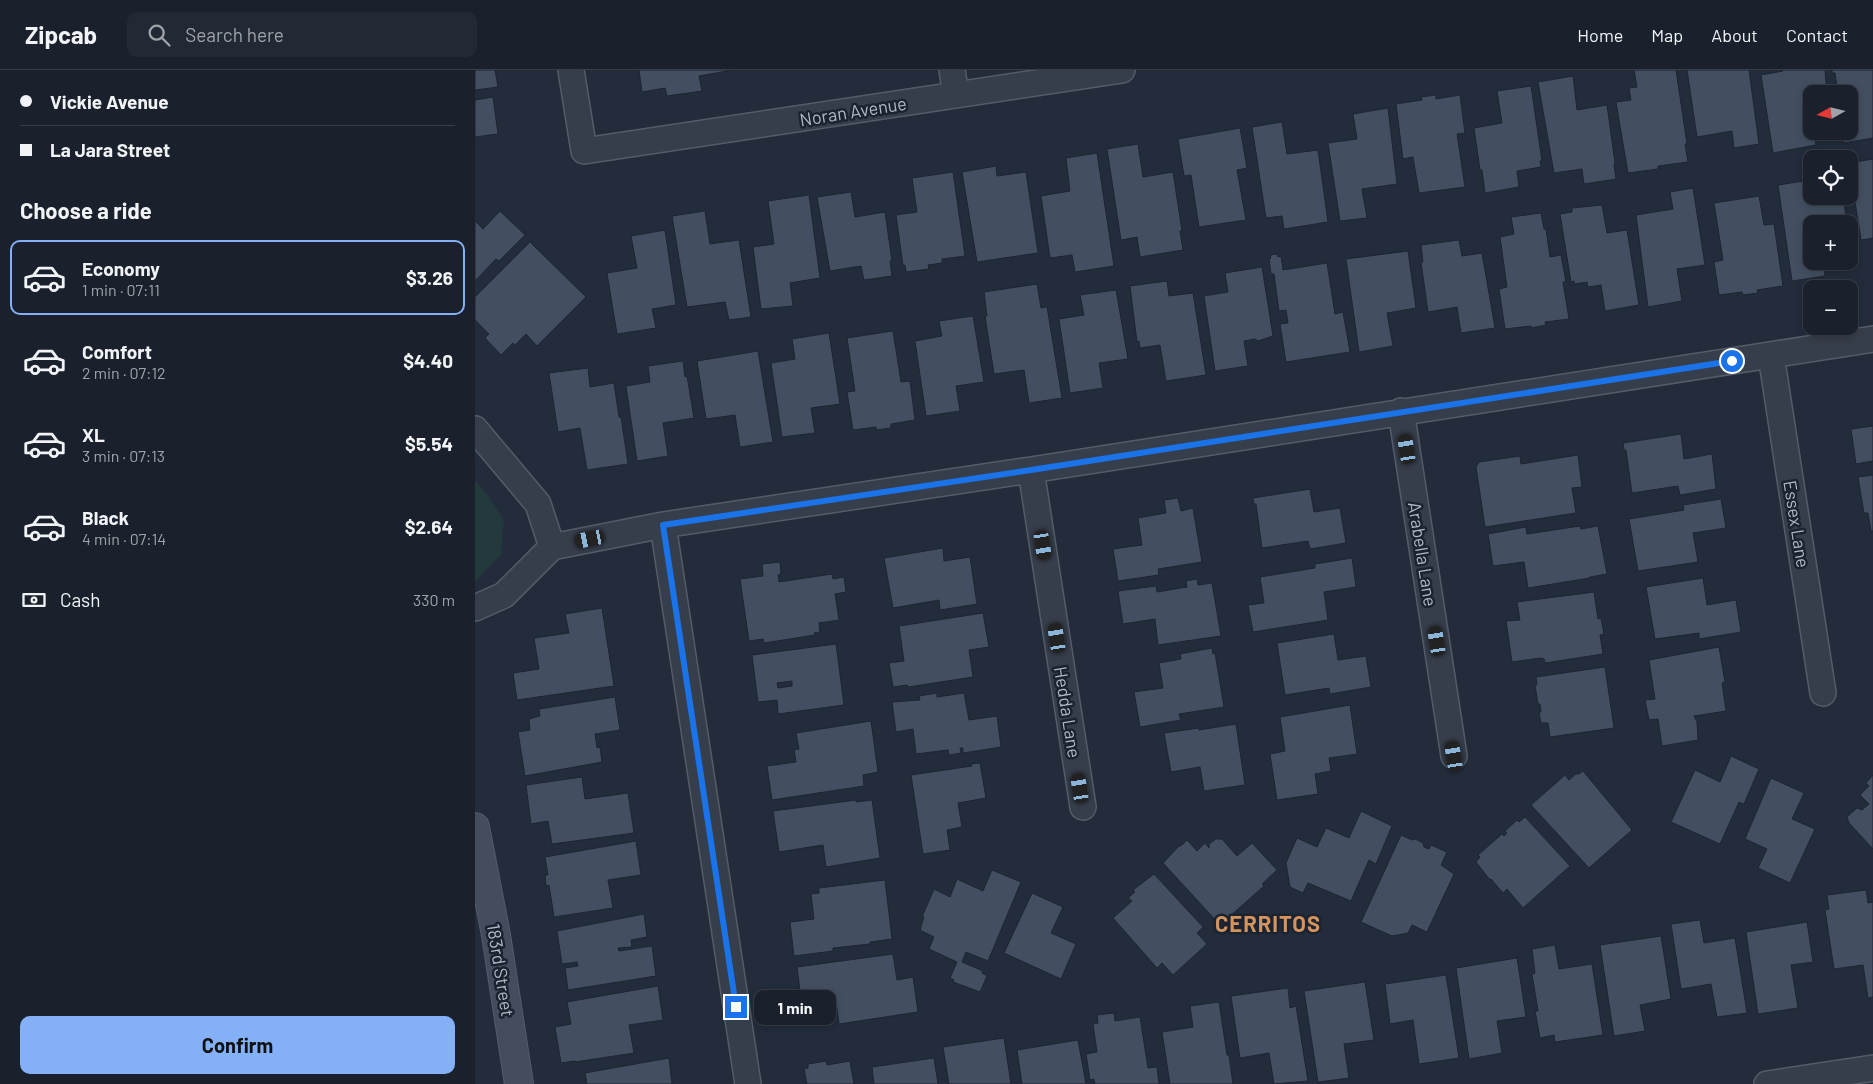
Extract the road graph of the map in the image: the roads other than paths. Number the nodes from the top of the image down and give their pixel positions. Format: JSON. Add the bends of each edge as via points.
{"nodes":[{"id":1,"x":571,"y":70,"type":"edge"},
{"id":2,"x":952,"y":70,"type":"edge"},
{"id":3,"x":1121,"y":70,"type":"edge"},
{"id":4,"x":956,"y":95,"type":"junction"},
{"id":5,"x":1873,"y":339,"type":"edge"},
{"id":6,"x":1771,"y":355,"type":"junction"},
{"id":7,"x":1401,"y":411,"type":"junction"},
{"id":8,"x":475,"y":429,"type":"edge"},
{"id":9,"x":1031,"y":470,"type":"junction"},
{"id":10,"x":663,"y":525,"type":"junction"},
{"id":11,"x":552,"y":547,"type":"junction"},
{"id":12,"x":475,"y":608,"type":"edge"},
{"id":13,"x":1823,"y":693,"type":"dead end"},
{"id":14,"x":1454,"y":756,"type":"dead end"},
{"id":15,"x":1083,"y":807,"type":"dead end"},
{"id":16,"x":475,"y":827,"type":"edge"},
{"id":17,"x":1873,"y":1068,"type":"edge"},
{"id":18,"x":519,"y":1084,"type":"edge"},
{"id":19,"x":747,"y":1084,"type":"edge"},
{"id":20,"x":1767,"y":1084,"type":"edge"}],
"edges":[{"from":1,"to":4,"type":"street","name":"Noran Avenue","via":[[584,151]]},
{"from":2,"to":4,"type":"street"},
{"from":3,"to":4,"type":"street","name":"Noran Avenue"},
{"from":5,"to":6,"type":"street"},
{"from":6,"to":7,"type":"street"},
{"from":6,"to":13,"type":"street","name":"Essex Lane"},
{"from":7,"to":9,"type":"street"},
{"from":7,"to":14,"type":"street","name":"Arabella Lane"},
{"from":8,"to":11,"type":"street","via":[[538,504]]},
{"from":9,"to":10,"type":"street"},
{"from":9,"to":15,"type":"street","name":"Hedda Lane"},
{"from":10,"to":11,"type":"street"},
{"from":10,"to":19,"type":"street"},
{"from":11,"to":12,"type":"street","via":[[504,595]]},
{"from":16,"to":18,"type":"street","name":"183rd Street"},
{"from":17,"to":20,"type":"street"}]}
